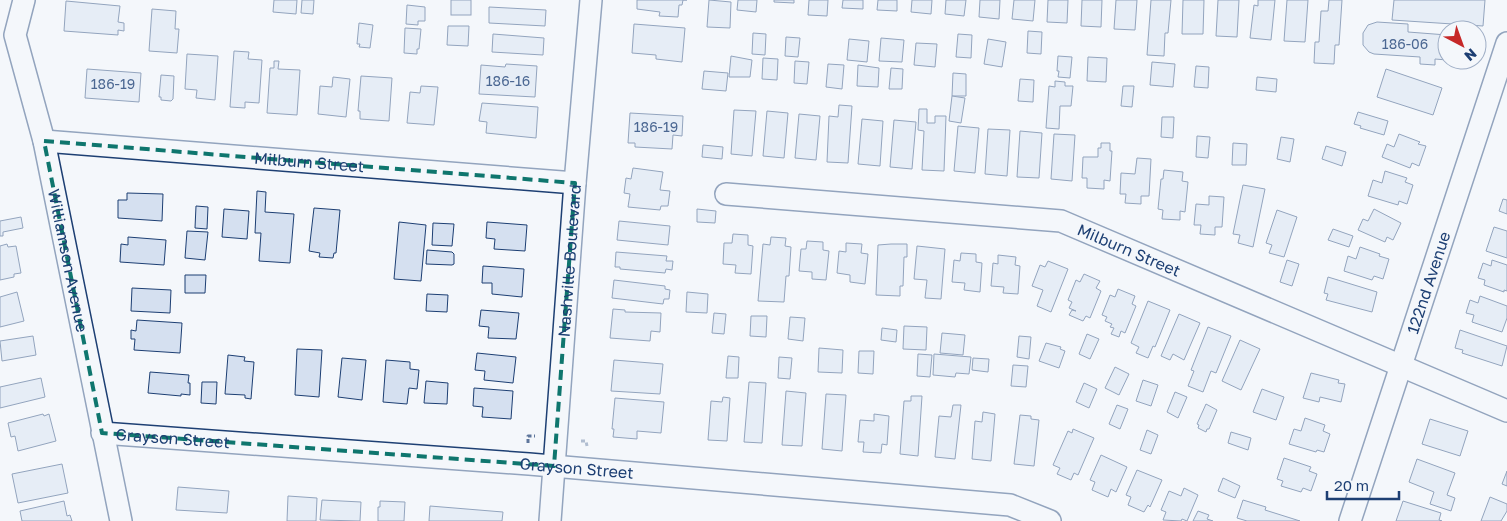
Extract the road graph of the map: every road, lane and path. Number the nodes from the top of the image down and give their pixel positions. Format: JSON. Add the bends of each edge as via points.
{"nodes":[{"id":1,"x":24,"y":0,"type":"edge"},
{"id":2,"x":590,"y":0,"type":"edge"},
{"id":3,"x":1507,"y":43,"type":"edge"},
{"id":4,"x":44,"y":141,"type":"junction"},
{"id":5,"x":575,"y":183,"type":"junction"},
{"id":6,"x":726,"y":194,"type":"dead end"},
{"id":7,"x":1402,"y":366,"type":"junction"},
{"id":8,"x":1507,"y":411,"type":"edge"},
{"id":9,"x":102,"y":434,"type":"junction"},
{"id":10,"x":538,"y":437,"type":"dead end"},
{"id":11,"x":581,"y":441,"type":"dead end"},
{"id":12,"x":528,"y":446,"type":"dead end"},
{"id":13,"x":587,"y":449,"type":"dead end"},
{"id":14,"x":554,"y":466,"type":"junction"},
{"id":15,"x":121,"y":521,"type":"edge"},
{"id":16,"x":550,"y":521,"type":"edge"},
{"id":17,"x":1050,"y":521,"type":"edge"},
{"id":18,"x":1350,"y":521,"type":"edge"}],
"edges":[{"from":1,"to":4,"type":"street","name":"Williamson Avenue","via":[[15,35]]},
{"from":2,"to":5,"type":"street","name":"Nashville Boulevard"},
{"from":3,"to":7,"type":"street","name":"122nd Avenue"},
{"from":4,"to":5,"type":"street","name":"Milburn Street"},
{"from":4,"to":9,"type":"street","name":"Williamson Avenue"},
{"from":5,"to":14,"type":"street","name":"Nashville Boulevard"},
{"from":6,"to":7,"type":"street","name":"Milburn Street","via":[[1061,221]]},
{"from":7,"to":8,"type":"street","name":"Milburn Street"},
{"from":7,"to":18,"type":"street","name":"122nd Avenue"},
{"from":9,"to":14,"type":"street","name":"Grayson Street"},
{"from":9,"to":15,"type":"street","name":"Williamson Avenue"},
{"from":10,"to":12,"type":"path","via":[[528,436]]},
{"from":11,"to":13,"type":"path","via":[[586,441]]},
{"from":14,"to":16,"type":"street","name":"Nashville Boulevard"},
{"from":14,"to":17,"type":"street","name":"Grayson Street","via":[[1010,505]]}]}
